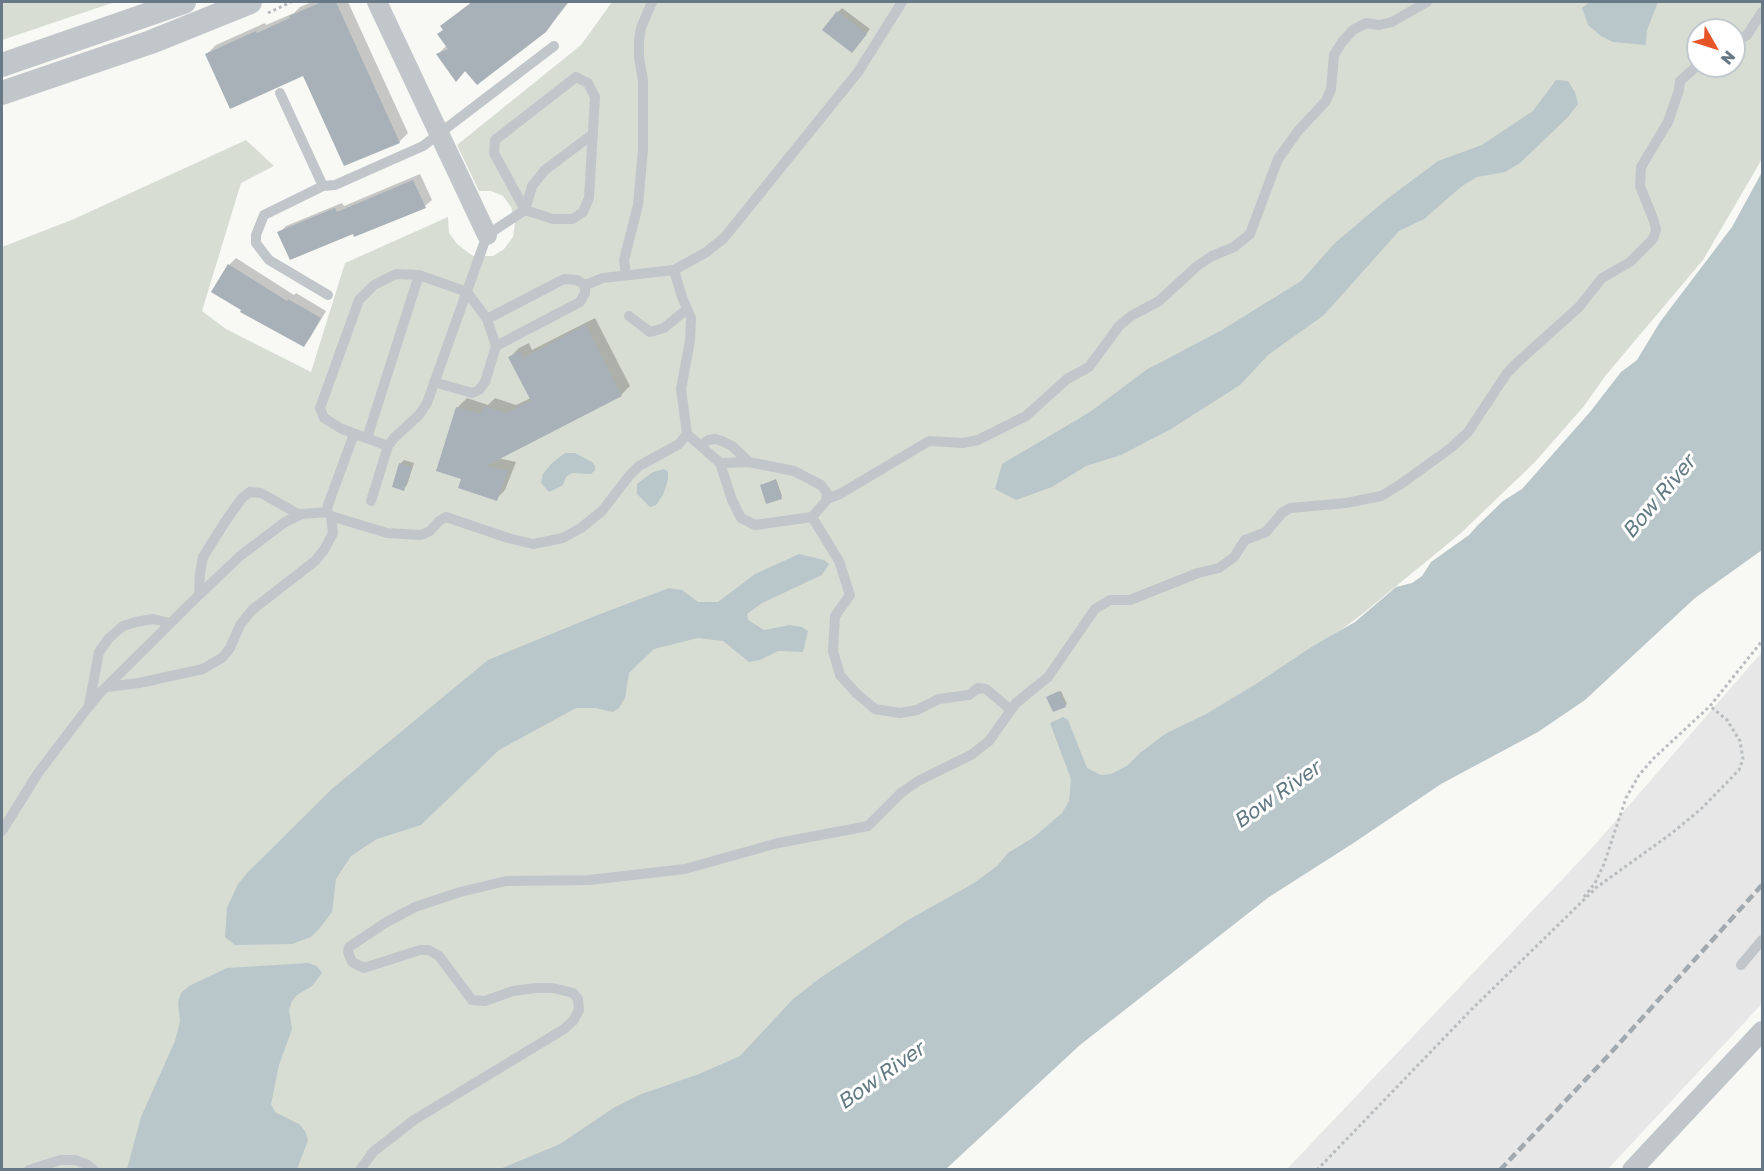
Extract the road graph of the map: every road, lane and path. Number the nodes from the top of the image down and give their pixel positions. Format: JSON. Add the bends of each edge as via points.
{"nodes":[{"id":1,"x":184,"y":2,"type":"edge"},
{"id":2,"x":250,"y":2,"type":"edge"},
{"id":3,"x":377,"y":2,"type":"edge"},
{"id":4,"x":651,"y":2,"type":"edge"},
{"id":5,"x":902,"y":2,"type":"edge"},
{"id":6,"x":1426,"y":2,"type":"edge"},
{"id":7,"x":1762,"y":12,"type":"edge"},
{"id":8,"x":1746,"y":36,"type":"edge"},
{"id":9,"x":554,"y":46,"type":"dead end"},
{"id":10,"x":2,"y":65,"type":"edge"},
{"id":11,"x":1686,"y":76,"type":"edge"},
{"id":12,"x":2,"y":93,"type":"edge"},
{"id":13,"x":280,"y":93,"type":"dead end"},
{"id":14,"x":439,"y":134,"type":"junction"},
{"id":15,"x":593,"y":134,"type":"junction"},
{"id":16,"x":323,"y":186,"type":"junction"},
{"id":17,"x":525,"y":210,"type":"junction"},
{"id":18,"x":487,"y":235,"type":"junction"},
{"id":19,"x":674,"y":270,"type":"junction"},
{"id":20,"x":419,"y":275,"type":"junction"},
{"id":21,"x":626,"y":275,"type":"junction"},
{"id":22,"x":585,"y":285,"type":"junction"},
{"id":23,"x":467,"y":292,"type":"junction"},
{"id":24,"x":328,"y":295,"type":"dead end"},
{"id":25,"x":687,"y":309,"type":"junction"},
{"id":26,"x":629,"y":316,"type":"dead end"},
{"id":27,"x":487,"y":319,"type":"junction"},
{"id":28,"x":496,"y":346,"type":"junction"},
{"id":29,"x":434,"y":382,"type":"junction"},
{"id":30,"x":354,"y":434,"type":"junction"},
{"id":31,"x":687,"y":434,"type":"junction"},
{"id":32,"x":367,"y":438,"type":"junction"},
{"id":33,"x":388,"y":446,"type":"junction"},
{"id":34,"x":701,"y":447,"type":"junction"},
{"id":35,"x":749,"y":462,"type":"junction"},
{"id":36,"x":720,"y":463,"type":"junction"},
{"id":37,"x":826,"y":499,"type":"junction"},
{"id":38,"x":371,"y":501,"type":"dead end"},
{"id":39,"x":329,"y":514,"type":"junction"},
{"id":40,"x":300,"y":515,"type":"junction"},
{"id":41,"x":812,"y":517,"type":"junction"},
{"id":42,"x":199,"y":595,"type":"junction"},
{"id":43,"x":170,"y":623,"type":"junction"},
{"id":44,"x":1762,"y":641,"type":"edge"},
{"id":45,"x":107,"y":687,"type":"junction"},
{"id":46,"x":1710,"y":706,"type":"junction"},
{"id":47,"x":89,"y":707,"type":"junction"},
{"id":48,"x":1011,"y":710,"type":"junction"},
{"id":49,"x":2,"y":831,"type":"edge"},
{"id":50,"x":1577,"y":906,"type":"junction"},
{"id":51,"x":1762,"y":940,"type":"edge"},
{"id":52,"x":1741,"y":965,"type":"dead end"},
{"id":53,"x":1762,"y":1031,"type":"edge"},
{"id":54,"x":29,"y":1170,"type":"edge"},
{"id":55,"x":94,"y":1170,"type":"edge"},
{"id":56,"x":360,"y":1170,"type":"edge"},
{"id":57,"x":1317,"y":1170,"type":"edge"},
{"id":58,"x":1632,"y":1170,"type":"edge"}],
"edges":[{"from":1,"to":10,"type":"street"},
{"from":2,"to":12,"type":"street","via":[[151,42]]},
{"from":3,"to":14,"type":"street"},
{"from":4,"to":21,"type":"lane","via":[[639,41],[644,80],[643,149],[638,205],[624,260]]},
{"from":5,"to":19,"type":"lane","via":[[858,72],[724,238]]},
{"from":6,"to":37,"type":"lane","via":[[1392,22],[1379,26],[1366,23],[1342,42],[1334,55],[1326,101],[1278,159],[1250,234],[1196,267],[1159,301],[1131,316],[1089,367],[1054,389],[1026,416],[978,440],[928,441]]},
{"from":7,"to":8,"type":"lane"},
{"from":9,"to":14,"type":"lane"},
{"from":11,"to":48,"type":"lane","via":[[1680,81],[1668,122],[1641,167],[1640,186],[1656,230],[1653,239],[1630,262],[1602,278],[1580,308],[1507,373],[1467,432],[1452,447],[1381,496],[1290,508],[1266,532],[1245,540],[1234,557],[1219,568],[1130,600],[1110,600],[1095,609],[1048,677]]},
{"from":13,"to":16,"type":"lane"},
{"from":14,"to":16,"type":"lane","via":[[401,156],[335,185]]},
{"from":14,"to":18,"type":"street"},
{"from":15,"to":17,"type":"lane","via":[[545,170],[532,186]]},
{"from":15,"to":17,"type":"lane","via":[[589,198],[583,212],[573,219],[553,219]]},
{"from":15,"to":17,"type":"lane","via":[[595,97],[588,83],[576,77],[495,140],[494,153]]},
{"from":16,"to":24,"type":"lane","via":[[264,215],[256,243],[269,260]]},
{"from":17,"to":18,"type":"lane"},
{"from":18,"to":23,"type":"lane"},
{"from":19,"to":21,"type":"lane"},
{"from":19,"to":25,"type":"lane"},
{"from":20,"to":23,"type":"lane"},
{"from":20,"to":30,"type":"lane","via":[[396,274],[374,285],[359,300],[320,408],[324,418]]},
{"from":20,"to":32,"type":"lane"},
{"from":21,"to":22,"type":"lane"},
{"from":22,"to":27,"type":"lane","via":[[564,279]]},
{"from":22,"to":28,"type":"lane","via":[[580,302]]},
{"from":23,"to":27,"type":"lane"},
{"from":23,"to":29,"type":"lane"},
{"from":25,"to":26,"type":"lane","via":[[664,328],[650,332]]},
{"from":25,"to":31,"type":"lane","via":[[691,318],[690,341],[681,389]]},
{"from":27,"to":28,"type":"lane"},
{"from":28,"to":29,"type":"lane","via":[[479,390],[472,393]]},
{"from":29,"to":33,"type":"lane","via":[[419,415]]},
{"from":30,"to":32,"type":"lane"},
{"from":30,"to":39,"type":"lane","via":[[328,505]]},
{"from":31,"to":34,"type":"lane"},
{"from":31,"to":39,"type":"lane","via":[[679,444],[628,476],[602,512],[581,528],[547,543],[508,538],[446,517],[421,535],[387,533]]},
{"from":32,"to":33,"type":"lane"},
{"from":33,"to":38,"type":"lane"},
{"from":34,"to":35,"type":"lane","via":[[708,440],[722,441]]},
{"from":34,"to":36,"type":"lane"},
{"from":35,"to":36,"type":"lane"},
{"from":35,"to":37,"type":"lane","via":[[794,471],[821,486],[827,492]]},
{"from":36,"to":41,"type":"lane","via":[[741,518],[755,525]]},
{"from":37,"to":41,"type":"lane"},
{"from":39,"to":40,"type":"lane"},
{"from":39,"to":45,"type":"lane","via":[[333,533],[324,550],[252,610],[223,657],[203,669]]},
{"from":40,"to":42,"type":"lane","via":[[240,556]]},
{"from":40,"to":42,"type":"lane","via":[[261,493],[250,492],[242,498],[203,557]]},
{"from":41,"to":48,"type":"lane","via":[[839,561],[850,595],[836,616],[832,651],[840,675],[856,693],[875,709],[900,713],[986,688]]},
{"from":42,"to":43,"type":"lane"},
{"from":43,"to":45,"type":"lane"},
{"from":43,"to":47,"type":"lane","via":[[153,619],[136,622],[123,626],[109,638],[99,652]]},
{"from":44,"to":46,"type":"path"},
{"from":45,"to":47,"type":"lane"},
{"from":46,"to":50,"type":"path","via":[[1639,776],[1626,798],[1595,883]]},
{"from":46,"to":50,"type":"path","via":[[1727,720],[1740,741],[1743,759],[1739,770],[1701,809]]},
{"from":47,"to":49,"type":"lane","via":[[38,773]]},
{"from":48,"to":56,"type":"lane","via":[[989,741],[971,755],[918,781],[868,826],[778,843],[685,869],[589,880],[506,881],[415,907],[349,947],[352,962],[364,968],[429,950],[440,957],[472,1000],[553,988],[573,993],[579,1010],[564,1029],[414,1120],[373,1152]]},
{"from":50,"to":57,"type":"path"},
{"from":51,"to":52,"type":"lane"},
{"from":53,"to":58,"type":"street"},
{"from":54,"to":55,"type":"lane","via":[[60,1160],[75,1160]]}]}
